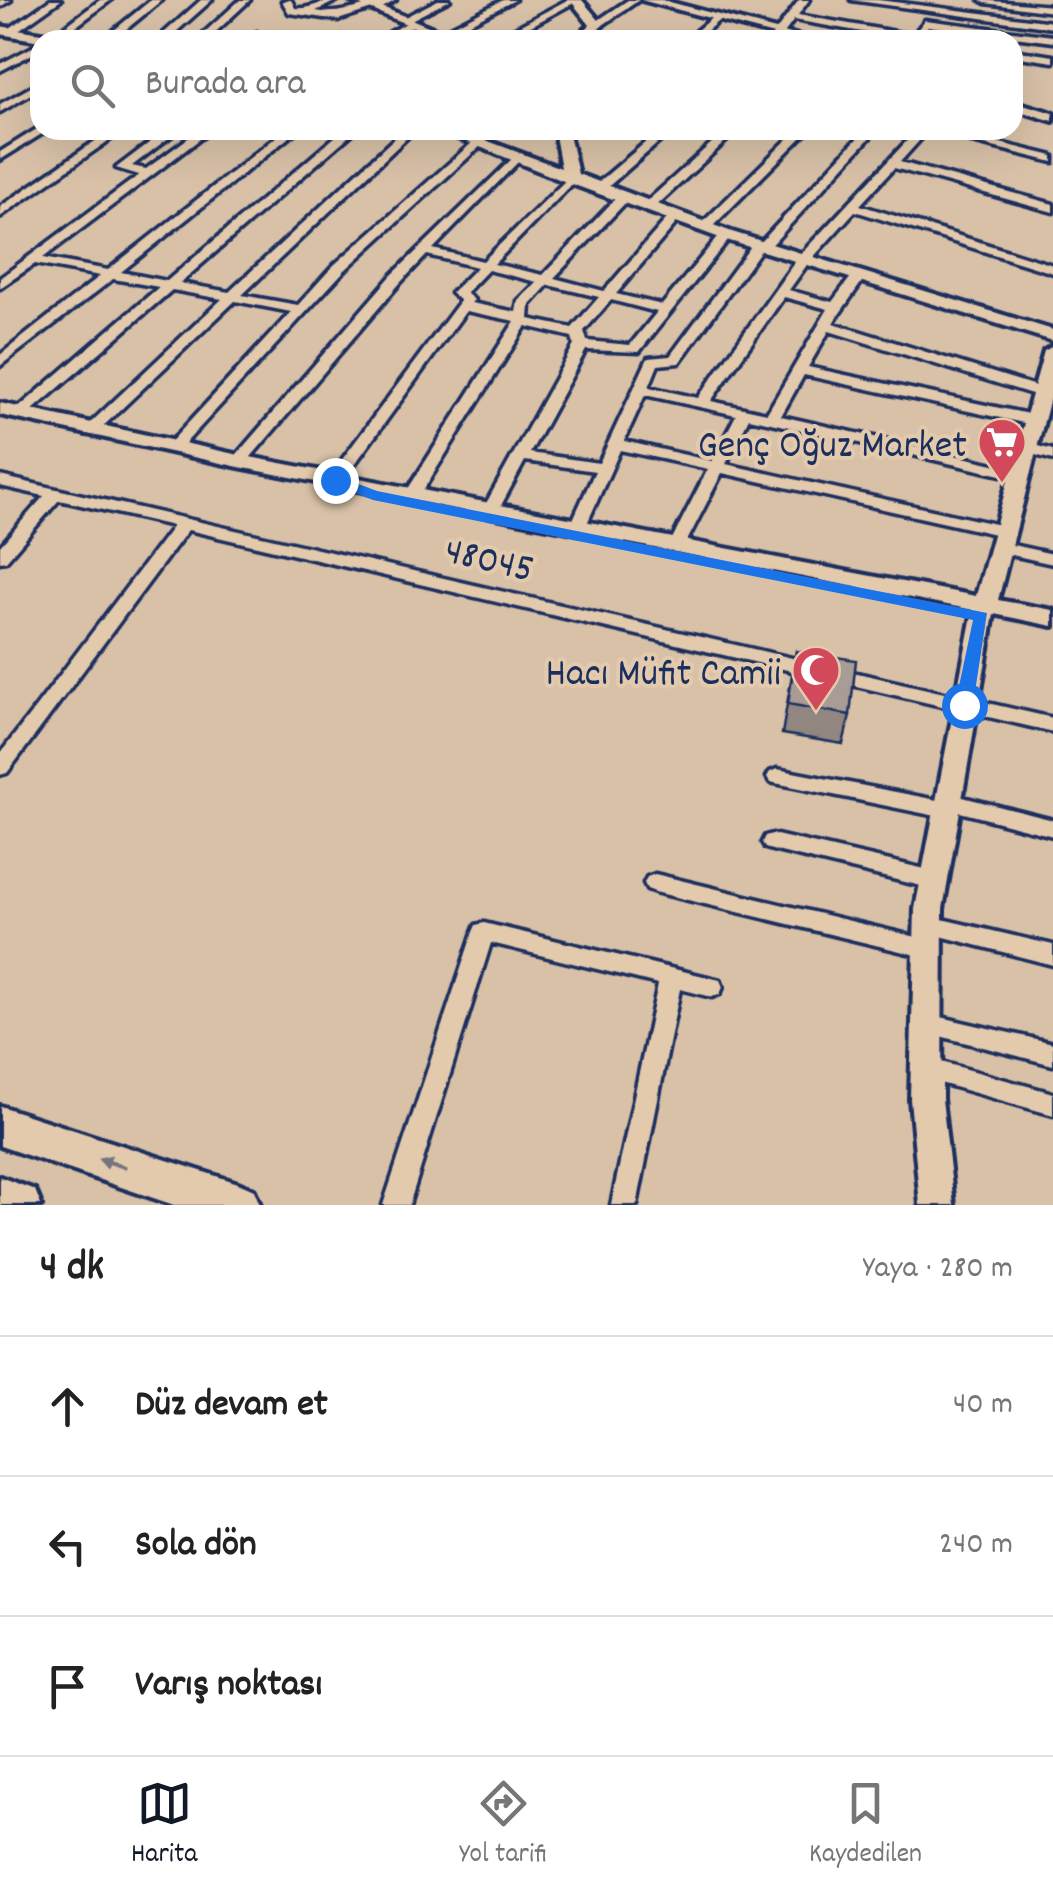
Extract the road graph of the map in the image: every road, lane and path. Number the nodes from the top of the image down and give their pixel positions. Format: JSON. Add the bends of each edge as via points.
{"nodes":[{"id":1,"x":56,"y":0,"type":"edge"},
{"id":2,"x":106,"y":0,"type":"edge"},
{"id":3,"x":157,"y":0,"type":"edge"},
{"id":4,"x":207,"y":0,"type":"edge"},
{"id":5,"x":245,"y":0,"type":"edge"},
{"id":6,"x":272,"y":0,"type":"edge"},
{"id":7,"x":288,"y":0,"type":"edge"},
{"id":8,"x":333,"y":0,"type":"edge"},
{"id":9,"x":354,"y":0,"type":"edge"},
{"id":10,"x":392,"y":0,"type":"edge"},
{"id":11,"x":445,"y":0,"type":"edge"},
{"id":12,"x":510,"y":0,"type":"edge"},
{"id":13,"x":575,"y":0,"type":"edge"},
{"id":14,"x":634,"y":0,"type":"edge"},
{"id":15,"x":647,"y":0,"type":"edge"},
{"id":16,"x":804,"y":0,"type":"edge"},
{"id":17,"x":856,"y":0,"type":"edge"},
{"id":18,"x":985,"y":0,"type":"edge"},
{"id":19,"x":374,"y":7,"type":"junction"},
{"id":20,"x":1053,"y":9,"type":"edge"},
{"id":21,"x":306,"y":12,"type":"junction"},
{"id":22,"x":718,"y":17,"type":"junction"},
{"id":23,"x":793,"y":17,"type":"junction"},
{"id":24,"x":410,"y":21,"type":"junction"},
{"id":25,"x":597,"y":25,"type":"junction"},
{"id":26,"x":1053,"y":25,"type":"edge"},
{"id":27,"x":68,"y":30,"type":"edge"},
{"id":28,"x":120,"y":30,"type":"edge"},
{"id":29,"x":172,"y":30,"type":"edge"},
{"id":30,"x":212,"y":30,"type":"edge"},
{"id":31,"x":396,"y":30,"type":"edge"},
{"id":32,"x":432,"y":30,"type":"edge"},
{"id":33,"x":450,"y":30,"type":"edge"},
{"id":34,"x":517,"y":30,"type":"edge"},
{"id":35,"x":591,"y":30,"type":"edge"},
{"id":36,"x":702,"y":30,"type":"edge"},
{"id":37,"x":759,"y":30,"type":"edge"},
{"id":38,"x":783,"y":30,"type":"edge"},
{"id":39,"x":869,"y":30,"type":"edge"},
{"id":40,"x":923,"y":30,"type":"edge"},
{"id":41,"x":981,"y":30,"type":"edge"},
{"id":42,"x":11,"y":32,"type":"edge"},
{"id":43,"x":1023,"y":35,"type":"edge"},
{"id":44,"x":1053,"y":39,"type":"edge"},
{"id":45,"x":0,"y":47,"type":"edge"},
{"id":46,"x":30,"y":52,"type":"edge"},
{"id":47,"x":1023,"y":55,"type":"edge"},
{"id":48,"x":1053,"y":59,"type":"edge"},
{"id":49,"x":0,"y":68,"type":"edge"},
{"id":50,"x":30,"y":91,"type":"edge"},
{"id":51,"x":0,"y":108,"type":"edge"},
{"id":52,"x":1023,"y":108,"type":"edge"},
{"id":53,"x":1053,"y":117,"type":"edge"},
{"id":54,"x":30,"y":138,"type":"edge"},
{"id":55,"x":104,"y":140,"type":"edge"},
{"id":56,"x":159,"y":140,"type":"edge"},
{"id":57,"x":193,"y":140,"type":"edge"},
{"id":58,"x":279,"y":140,"type":"edge"},
{"id":59,"x":338,"y":140,"type":"edge"},
{"id":60,"x":397,"y":140,"type":"edge"},
{"id":61,"x":471,"y":140,"type":"edge"},
{"id":62,"x":563,"y":140,"type":"edge"},
{"id":63,"x":656,"y":140,"type":"edge"},
{"id":64,"x":721,"y":140,"type":"edge"},
{"id":65,"x":793,"y":140,"type":"edge"},
{"id":66,"x":862,"y":140,"type":"edge"},
{"id":67,"x":914,"y":140,"type":"edge"},
{"id":68,"x":974,"y":140,"type":"edge"},
{"id":69,"x":478,"y":143,"type":"junction"},
{"id":70,"x":0,"y":157,"type":"edge"},
{"id":71,"x":516,"y":158,"type":"junction"},
{"id":72,"x":1053,"y":159,"type":"edge"},
{"id":73,"x":893,"y":164,"type":"junction"},
{"id":74,"x":148,"y":174,"type":"junction"},
{"id":75,"x":570,"y":179,"type":"junction"},
{"id":76,"x":598,"y":189,"type":"junction"},
{"id":77,"x":0,"y":196,"type":"edge"},
{"id":78,"x":624,"y":198,"type":"junction"},
{"id":79,"x":16,"y":201,"type":"junction"},
{"id":80,"x":648,"y":207,"type":"junction"},
{"id":81,"x":853,"y":207,"type":"junction"},
{"id":82,"x":1053,"y":208,"type":"edge"},
{"id":83,"x":0,"y":213,"type":"edge"},
{"id":84,"x":675,"y":216,"type":"junction"},
{"id":85,"x":705,"y":228,"type":"junction"},
{"id":86,"x":726,"y":235,"type":"junction"},
{"id":87,"x":761,"y":246,"type":"junction"},
{"id":88,"x":424,"y":250,"type":"junction"},
{"id":89,"x":804,"y":259,"type":"junction"},
{"id":90,"x":32,"y":260,"type":"junction"},
{"id":91,"x":487,"y":264,"type":"junction"},
{"id":92,"x":1053,"y":268,"type":"edge"},
{"id":93,"x":107,"y":276,"type":"junction"},
{"id":94,"x":859,"y":276,"type":"junction"},
{"id":95,"x":548,"y":278,"type":"junction"},
{"id":96,"x":0,"y":284,"type":"edge"},
{"id":97,"x":167,"y":286,"type":"junction"},
{"id":98,"x":780,"y":292,"type":"junction"},
{"id":99,"x":609,"y":294,"type":"junction"},
{"id":100,"x":231,"y":297,"type":"junction"},
{"id":101,"x":463,"y":306,"type":"junction"},
{"id":102,"x":837,"y":307,"type":"junction"},
{"id":103,"x":299,"y":309,"type":"junction"},
{"id":104,"x":666,"y":310,"type":"junction"},
{"id":105,"x":522,"y":319,"type":"junction"},
{"id":106,"x":828,"y":326,"type":"junction"},
{"id":107,"x":1053,"y":336,"type":"edge"},
{"id":108,"x":579,"y":339,"type":"junction"},
{"id":109,"x":1053,"y":351,"type":"edge"},
{"id":110,"x":0,"y":362,"type":"edge"},
{"id":111,"x":801,"y":370,"type":"junction"},
{"id":112,"x":640,"y":389,"type":"junction"},
{"id":113,"x":1040,"y":392,"type":"junction"},
{"id":114,"x":702,"y":403,"type":"junction"},
{"id":115,"x":0,"y":409,"type":"edge"},
{"id":116,"x":746,"y":412,"type":"junction"},
{"id":117,"x":21,"y":414,"type":"junction"},
{"id":118,"x":772,"y":418,"type":"junction"},
{"id":119,"x":1033,"y":420,"type":"junction"},
{"id":120,"x":90,"y":431,"type":"junction"},
{"id":121,"x":615,"y":444,"type":"junction"},
{"id":122,"x":174,"y":447,"type":"junction"},
{"id":123,"x":1026,"y":448,"type":"junction"},
{"id":124,"x":522,"y":456,"type":"junction"},
{"id":125,"x":1053,"y":456,"type":"edge"},
{"id":126,"x":239,"y":461,"type":"junction"},
{"id":127,"x":718,"y":466,"type":"junction"},
{"id":128,"x":604,"y":468,"type":"junction"},
{"id":129,"x":1019,"y":474,"type":"junction"},
{"id":130,"x":335,"y":480,"type":"junction"},
{"id":131,"x":0,"y":481,"type":"edge"},
{"id":132,"x":414,"y":492,"type":"junction"},
{"id":133,"x":56,"y":493,"type":"junction"},
{"id":134,"x":492,"y":507,"type":"junction"},
{"id":135,"x":184,"y":523,"type":"junction"},
{"id":136,"x":579,"y":524,"type":"junction"},
{"id":137,"x":1002,"y":539,"type":"junction"},
{"id":138,"x":678,"y":544,"type":"junction"},
{"id":139,"x":0,"y":557,"type":"edge"},
{"id":140,"x":1053,"y":559,"type":"edge"},
{"id":141,"x":984,"y":610,"type":"junction"},
{"id":142,"x":1053,"y":618,"type":"edge"},
{"id":143,"x":1053,"y":632,"type":"edge"},
{"id":144,"x":964,"y":705,"type":"junction"},
{"id":145,"x":1053,"y":725,"type":"edge"},
{"id":146,"x":0,"y":768,"type":"edge"},
{"id":147,"x":777,"y":777,"type":"dead end"},
{"id":148,"x":946,"y":806,"type":"junction"},
{"id":149,"x":1053,"y":828,"type":"edge"},
{"id":150,"x":772,"y":842,"type":"dead end"},
{"id":151,"x":934,"y":880,"type":"junction"},
{"id":152,"x":655,"y":883,"type":"dead end"},
{"id":153,"x":929,"y":937,"type":"junction"},
{"id":154,"x":1053,"y":955,"type":"edge"},
{"id":155,"x":671,"y":978,"type":"junction"},
{"id":156,"x":712,"y":987,"type":"dead end"},
{"id":157,"x":928,"y":1024,"type":"junction"},
{"id":158,"x":1053,"y":1054,"type":"edge"},
{"id":159,"x":927,"y":1068,"type":"junction"},
{"id":160,"x":1053,"y":1104,"type":"edge"},
{"id":161,"x":0,"y":1126,"type":"edge"},
{"id":162,"x":0,"y":1198,"type":"edge"},
{"id":163,"x":19,"y":1205,"type":"edge"},
{"id":164,"x":238,"y":1205,"type":"edge"},
{"id":165,"x":396,"y":1205,"type":"edge"},
{"id":166,"x":624,"y":1205,"type":"edge"},
{"id":167,"x":937,"y":1205,"type":"edge"}],
"edges":[{"from":1,"to":42,"type":"street"},
{"from":2,"to":27,"type":"street"},
{"from":3,"to":28,"type":"street"},
{"from":4,"to":29,"type":"street"},
{"from":5,"to":30,"type":"street"},
{"from":6,"to":7,"type":"street"},
{"from":7,"to":21,"type":"street","via":[[292,11]]},
{"from":8,"to":21,"type":"street"},
{"from":9,"to":19,"type":"main road"},
{"from":10,"to":19,"type":"street"},
{"from":11,"to":24,"type":"street"},
{"from":12,"to":33,"type":"street"},
{"from":13,"to":25,"type":"main road"},
{"from":13,"to":34,"type":"street"},
{"from":14,"to":25,"type":"street"},
{"from":15,"to":22,"type":"main road"},
{"from":16,"to":23,"type":"street"},
{"from":17,"to":26,"type":"street"},
{"from":18,"to":20,"type":"street"},
{"from":19,"to":21,"type":"street","via":[[340,20]]},
{"from":19,"to":24,"type":"main road"},
{"from":22,"to":36,"type":"street"},
{"from":22,"to":37,"type":"main road"},
{"from":23,"to":38,"type":"street"},
{"from":23,"to":39,"type":"street"},
{"from":24,"to":31,"type":"street"},
{"from":24,"to":32,"type":"main road"},
{"from":25,"to":35,"type":"main road"},
{"from":40,"to":41,"type":"street","via":[[925,23]]},
{"from":42,"to":45,"type":"street"},
{"from":43,"to":44,"type":"street"},
{"from":46,"to":49,"type":"street"},
{"from":47,"to":48,"type":"street"},
{"from":50,"to":51,"type":"street"},
{"from":52,"to":53,"type":"main road"},
{"from":54,"to":70,"type":"street"},
{"from":55,"to":79,"type":"street"},
{"from":56,"to":74,"type":"street","via":[[122,168]]},
{"from":57,"to":74,"type":"street"},
{"from":58,"to":93,"type":"street"},
{"from":59,"to":97,"type":"street"},
{"from":60,"to":100,"type":"street"},
{"from":61,"to":69,"type":"main road"},
{"from":62,"to":75,"type":"main road"},
{"from":63,"to":76,"type":"street"},
{"from":64,"to":80,"type":"street"},
{"from":65,"to":85,"type":"street"},
{"from":66,"to":87,"type":"street"},
{"from":67,"to":73,"type":"street"},
{"from":68,"to":72,"type":"street"},
{"from":69,"to":71,"type":"main road"},
{"from":69,"to":103,"type":"street"},
{"from":71,"to":75,"type":"main road"},
{"from":71,"to":88,"type":"street"},
{"from":73,"to":81,"type":"street"},
{"from":73,"to":82,"type":"street"},
{"from":74,"to":90,"type":"street"},
{"from":75,"to":76,"type":"main road"},
{"from":75,"to":91,"type":"street"},
{"from":76,"to":78,"type":"main road"},
{"from":77,"to":79,"type":"street"},
{"from":78,"to":80,"type":"main road"},
{"from":78,"to":95,"type":"street"},
{"from":79,"to":83,"type":"street"},
{"from":80,"to":84,"type":"main road"},
{"from":81,"to":89,"type":"street"},
{"from":81,"to":92,"type":"street"},
{"from":84,"to":85,"type":"main road"},
{"from":84,"to":99,"type":"street"},
{"from":85,"to":86,"type":"main road"},
{"from":86,"to":87,"type":"main road"},
{"from":86,"to":104,"type":"street"},
{"from":87,"to":89,"type":"main road"},
{"from":87,"to":112,"type":"street","via":[[674,360],[653,362]]},
{"from":88,"to":91,"type":"street"},
{"from":88,"to":126,"type":"street"},
{"from":89,"to":94,"type":"main road"},
{"from":89,"to":98,"type":"street"},
{"from":90,"to":93,"type":"street"},
{"from":90,"to":96,"type":"street"},
{"from":91,"to":95,"type":"street"},
{"from":91,"to":101,"type":"street","via":[[458,293],[467,300]]},
{"from":93,"to":97,"type":"street"},
{"from":93,"to":110,"type":"street"},
{"from":94,"to":102,"type":"street"},
{"from":94,"to":107,"type":"main road"},
{"from":95,"to":99,"type":"street"},
{"from":95,"to":105,"type":"street","via":[[523,304]]},
{"from":97,"to":100,"type":"street"},
{"from":97,"to":117,"type":"street"},
{"from":98,"to":102,"type":"street"},
{"from":98,"to":114,"type":"street"},
{"from":99,"to":104,"type":"street"},
{"from":99,"to":108,"type":"street"},
{"from":100,"to":103,"type":"street"},
{"from":100,"to":120,"type":"street"},
{"from":101,"to":105,"type":"street"},
{"from":101,"to":130,"type":"street"},
{"from":102,"to":106,"type":"street"},
{"from":103,"to":122,"type":"street"},
{"from":104,"to":108,"type":"street","via":[[634,349]]},
{"from":105,"to":108,"type":"street"},
{"from":105,"to":132,"type":"street"},
{"from":106,"to":111,"type":"street"},
{"from":106,"to":113,"type":"street"},
{"from":108,"to":124,"type":"street"},
{"from":109,"to":113,"type":"main road"},
{"from":111,"to":118,"type":"street"},
{"from":111,"to":119,"type":"street"},
{"from":112,"to":114,"type":"street"},
{"from":112,"to":121,"type":"street"},
{"from":113,"to":119,"type":"main road"},
{"from":114,"to":116,"type":"street"},
{"from":115,"to":117,"type":"main road"},
{"from":116,"to":118,"type":"street"},
{"from":116,"to":127,"type":"street"},
{"from":117,"to":120,"type":"main road"},
{"from":118,"to":129,"type":"street"},
{"from":119,"to":123,"type":"main road"},
{"from":120,"to":122,"type":"main road"},
{"from":121,"to":127,"type":"street"},
{"from":121,"to":128,"type":"street"},
{"from":122,"to":126,"type":"main road"},
{"from":123,"to":125,"type":"street"},
{"from":123,"to":129,"type":"main road"},
{"from":124,"to":128,"type":"street"},
{"from":124,"to":134,"type":"street"},
{"from":126,"to":130,"type":"main road"},
{"from":127,"to":137,"type":"street"},
{"from":127,"to":138,"type":"street"},
{"from":128,"to":136,"type":"street"},
{"from":129,"to":137,"type":"main road"},
{"from":130,"to":132,"type":"main road"},
{"from":130,"to":141,"type":"main road","via":[[373,495]]},
{"from":131,"to":133,"type":"street","name":"48045"},
{"from":132,"to":134,"type":"main road"},
{"from":133,"to":135,"type":"street","name":"48045"},
{"from":133,"to":139,"type":"street"},
{"from":134,"to":136,"type":"main road"},
{"from":135,"to":144,"type":"street","name":"48045"},
{"from":135,"to":146,"type":"street"},
{"from":136,"to":138,"type":"main road"},
{"from":137,"to":140,"type":"street"},
{"from":137,"to":141,"type":"main road"},
{"from":138,"to":141,"type":"main road"},
{"from":141,"to":142,"type":"main road"},
{"from":141,"to":143,"type":"main road"},
{"from":141,"to":144,"type":"main road"},
{"from":144,"to":145,"type":"street","name":"48045"},
{"from":144,"to":148,"type":"main road"},
{"from":147,"to":148,"type":"street"},
{"from":148,"to":149,"type":"street"},
{"from":148,"to":151,"type":"main road"},
{"from":150,"to":151,"type":"street"},
{"from":151,"to":153,"type":"main road"},
{"from":152,"to":153,"type":"street"},
{"from":153,"to":154,"type":"street"},
{"from":153,"to":157,"type":"main road"},
{"from":155,"to":156,"type":"street"},
{"from":155,"to":165,"type":"street","via":[[484,932]]},
{"from":155,"to":166,"type":"street"},
{"from":157,"to":158,"type":"street"},
{"from":157,"to":159,"type":"main road"},
{"from":159,"to":160,"type":"street"},
{"from":159,"to":167,"type":"main road"},
{"from":164,"to":161,"type":"highway","one_way":true},
{"from":162,"to":163,"type":"highway"}]}
